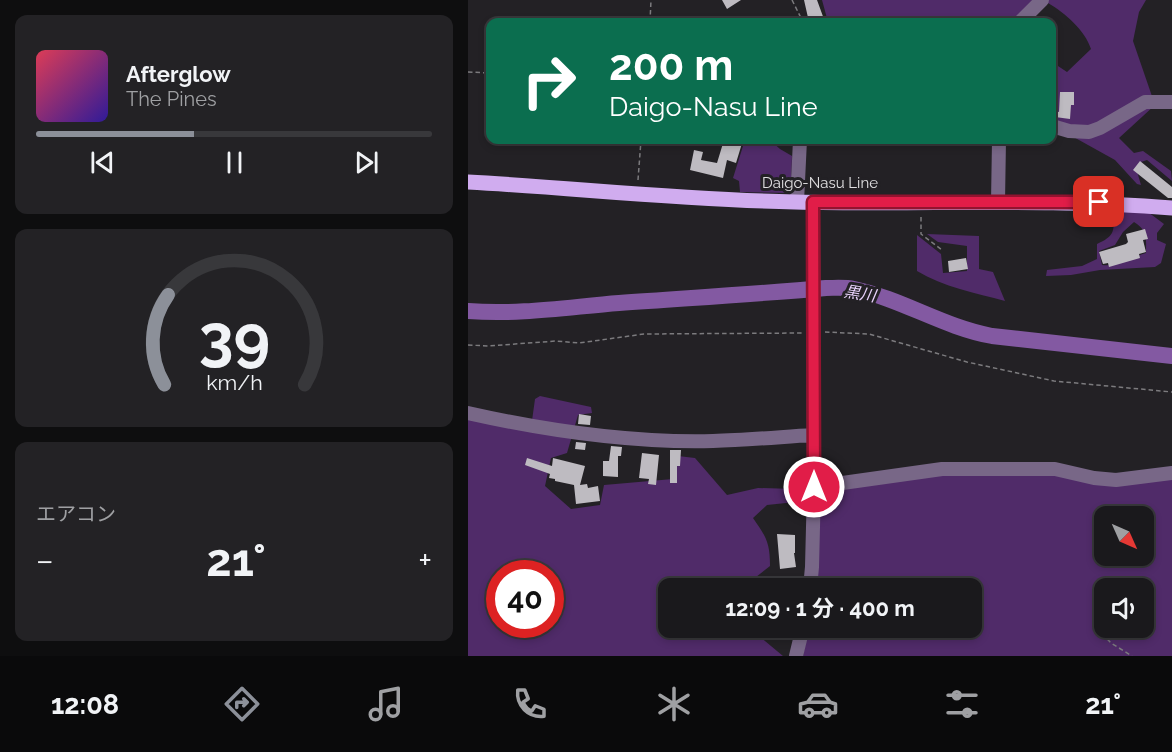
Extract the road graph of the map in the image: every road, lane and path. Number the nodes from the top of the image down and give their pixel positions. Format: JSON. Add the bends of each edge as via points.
{"nodes":[{"id":1,"x":651,"y":0,"type":"edge"},
{"id":2,"x":792,"y":0,"type":"edge"},
{"id":3,"x":1042,"y":0,"type":"edge"},
{"id":4,"x":650,"y":18,"type":"edge"},
{"id":5,"x":801,"y":18,"type":"edge"},
{"id":6,"x":1024,"y":18,"type":"edge"},
{"id":7,"x":468,"y":72,"type":"edge"},
{"id":8,"x":486,"y":73,"type":"edge"},
{"id":9,"x":1172,"y":102,"type":"edge"},
{"id":10,"x":1056,"y":127,"type":"edge"},
{"id":11,"x":641,"y":144,"type":"edge"},
{"id":12,"x":800,"y":144,"type":"edge"},
{"id":13,"x":999,"y":144,"type":"edge"},
{"id":14,"x":468,"y":182,"type":"edge"},
{"id":15,"x":637,"y":194,"type":"junction"},
{"id":16,"x":921,"y":201,"type":"junction"},
{"id":17,"x":797,"y":202,"type":"junction"},
{"id":18,"x":813,"y":202,"type":"junction"},
{"id":19,"x":998,"y":202,"type":"junction"},
{"id":20,"x":1172,"y":208,"type":"edge"},
{"id":21,"x":942,"y":250,"type":"dead end"},
{"id":22,"x":468,"y":413,"type":"edge"},
{"id":23,"x":813,"y":435,"type":"junction"},
{"id":24,"x":1172,"y":473,"type":"edge"},
{"id":25,"x":814,"y":487,"type":"junction"},
{"id":26,"x":811,"y":578,"type":"edge"},
{"id":27,"x":800,"y":638,"type":"edge"},
{"id":28,"x":1106,"y":638,"type":"edge"},
{"id":29,"x":796,"y":656,"type":"edge"},
{"id":30,"x":1131,"y":656,"type":"edge"}],
"edges":[{"from":1,"to":4,"type":"path"},
{"from":2,"to":5,"type":"path"},
{"from":3,"to":6,"type":"street"},
{"from":7,"to":8,"type":"path"},
{"from":9,"to":10,"type":"street","via":[[1145,102],[1089,132]]},
{"from":11,"to":15,"type":"path"},
{"from":12,"to":17,"type":"street"},
{"from":13,"to":19,"type":"street"},
{"from":14,"to":15,"type":"main road","name":"Daigo-Nasu Line"},
{"from":15,"to":17,"type":"main road","name":"Daigo-Nasu Line"},
{"from":16,"to":18,"type":"main road","name":"Daigo-Nasu Line"},
{"from":16,"to":19,"type":"main road","name":"Daigo-Nasu Line"},
{"from":16,"to":21,"type":"path","via":[[921,234]]},
{"from":17,"to":18,"type":"main road","name":"Daigo-Nasu Line"},
{"from":18,"to":23,"type":"street"},
{"from":19,"to":20,"type":"main road","name":"Daigo-Nasu Line","via":[[1099,202]]},
{"from":22,"to":23,"type":"street","via":[[609,436],[712,441]]},
{"from":23,"to":25,"type":"street"},
{"from":24,"to":25,"type":"street","via":[[1116,480],[1055,469],[942,468]]},
{"from":25,"to":26,"type":"street"},
{"from":27,"to":29,"type":"street"},
{"from":28,"to":30,"type":"path"}]}
